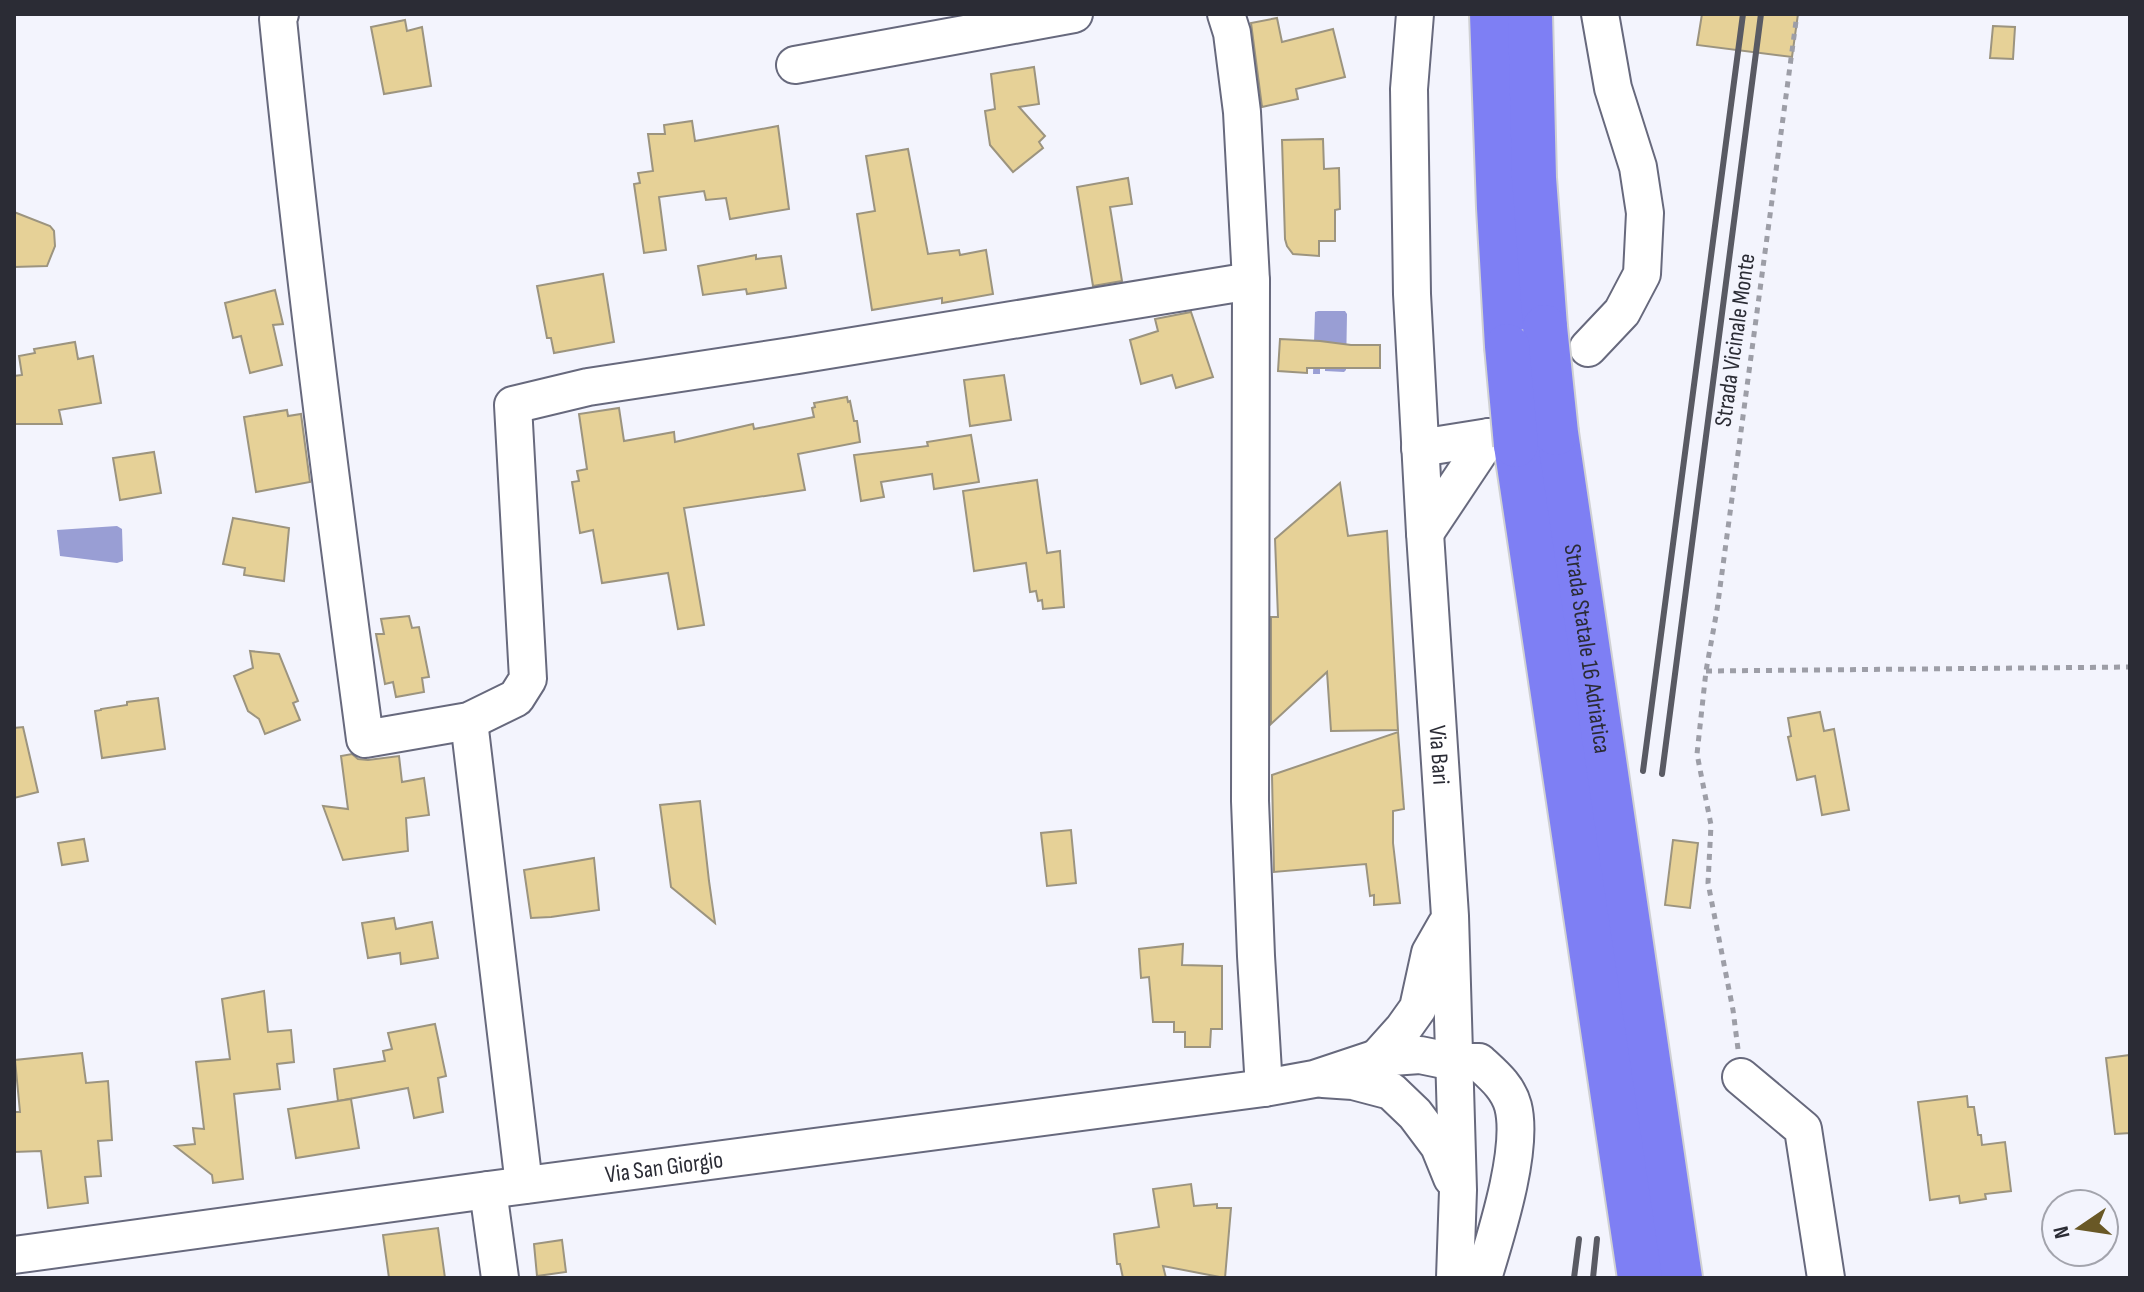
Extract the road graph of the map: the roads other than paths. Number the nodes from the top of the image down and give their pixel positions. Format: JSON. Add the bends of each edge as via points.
{"nodes":[{"id":1,"x":280,"y":14,"type":"edge"},
{"id":2,"x":1074,"y":14,"type":"edge"},
{"id":3,"x":1226,"y":14,"type":"edge"},
{"id":4,"x":1415,"y":14,"type":"edge"},
{"id":5,"x":1492,"y":14,"type":"edge"},
{"id":6,"x":1530,"y":14,"type":"edge"},
{"id":7,"x":1600,"y":14,"type":"edge"},
{"id":8,"x":795,"y":65,"type":"dead end"},
{"id":9,"x":1251,"y":281,"type":"junction"},
{"id":10,"x":1526,"y":336,"type":"junction"},
{"id":11,"x":1588,"y":348,"type":"dead end"},
{"id":12,"x":1520,"y":438,"type":"junction"},
{"id":13,"x":1420,"y":448,"type":"junction"},
{"id":14,"x":1425,"y":533,"type":"junction"},
{"id":15,"x":469,"y":721,"type":"junction"},
{"id":16,"x":1450,"y":916,"type":"junction"},
{"id":17,"x":1377,"y":1058,"type":"junction"},
{"id":18,"x":1454,"y":1062,"type":"junction"},
{"id":19,"x":1741,"y":1077,"type":"road end"},
{"id":20,"x":1314,"y":1079,"type":"junction"},
{"id":21,"x":1264,"y":1088,"type":"junction"},
{"id":22,"x":1391,"y":1091,"type":"junction"},
{"id":23,"x":524,"y":1185,"type":"junction"},
{"id":24,"x":488,"y":1190,"type":"junction"},
{"id":25,"x":1458,"y":1190,"type":"junction"},
{"id":26,"x":14,"y":1255,"type":"edge"},
{"id":27,"x":500,"y":1278,"type":"edge"},
{"id":28,"x":1455,"y":1278,"type":"edge"},
{"id":29,"x":1483,"y":1278,"type":"edge"},
{"id":30,"x":1640,"y":1278,"type":"edge"},
{"id":31,"x":1680,"y":1278,"type":"edge"},
{"id":32,"x":1826,"y":1278,"type":"edge"}],
"edges":[{"from":1,"to":15,"type":"street","via":[[296,201],[365,739]]},
{"from":2,"to":8,"type":"street"},
{"from":3,"to":9,"type":"street","via":[[1242,112]]},
{"from":4,"to":13,"type":"street","name":"Via Bari","via":[[1409,89]]},
{"from":5,"to":10,"type":"highway","name":"Strada Statale 16 Adriatica","via":[[1499,208]]},
{"from":6,"to":10,"type":"highway","name":"Strada Statale 16 Adriatica","via":[[1534,178]]},
{"from":7,"to":11,"type":"street","via":[[1645,213],[1642,274],[1622,312]]},
{"from":9,"to":15,"type":"street","via":[[588,387],[513,405],[528,679],[516,698]]},
{"from":9,"to":21,"type":"street","via":[[1250,801]]},
{"from":10,"to":12,"type":"highway","name":"Strada Statale 16 Adriatica","bridge":true},
{"from":12,"to":13,"type":"street"},
{"from":12,"to":14,"type":"street"},
{"from":12,"to":30,"type":"highway","name":"Strada Statale 16 Adriatica"},
{"from":12,"to":31,"type":"highway","name":"Strada Statale 16 Adriatica"},
{"from":13,"to":14,"type":"street","name":"Via Bari"},
{"from":14,"to":16,"type":"street","name":"Via Bari"},
{"from":15,"to":23,"type":"street"},
{"from":16,"to":17,"type":"street","name":"Via San Giorgio","via":[[1430,953],[1418,1008]]},
{"from":16,"to":18,"type":"street","name":"Via Bari"},
{"from":17,"to":18,"type":"street","name":"Via San Giorgio","via":[[1420,1055]]},
{"from":17,"to":20,"type":"street","name":"Via San Giorgio"},
{"from":18,"to":22,"type":"street","via":[[1426,1082]]},
{"from":18,"to":25,"type":"street","name":"Via Bari"},
{"from":18,"to":29,"type":"street","name":"Via San Giorgio","via":[[1479,1062],[1501,1081],[1513,1106],[1516,1144]]},
{"from":19,"to":32,"type":"street","via":[[1803,1129]]},
{"from":20,"to":21,"type":"street","name":"Via San Giorgio"},
{"from":20,"to":22,"type":"street","name":"Via San Giorgio","via":[[1353,1081]]},
{"from":21,"to":23,"type":"street","name":"Via San Giorgio"},
{"from":22,"to":25,"type":"street","via":[[1439,1146]]},
{"from":23,"to":24,"type":"street","name":"Via San Giorgio"},
{"from":24,"to":26,"type":"street","name":"Via San Giorgio"},
{"from":24,"to":27,"type":"street"},
{"from":25,"to":28,"type":"street","name":"Via Bari"}]}
